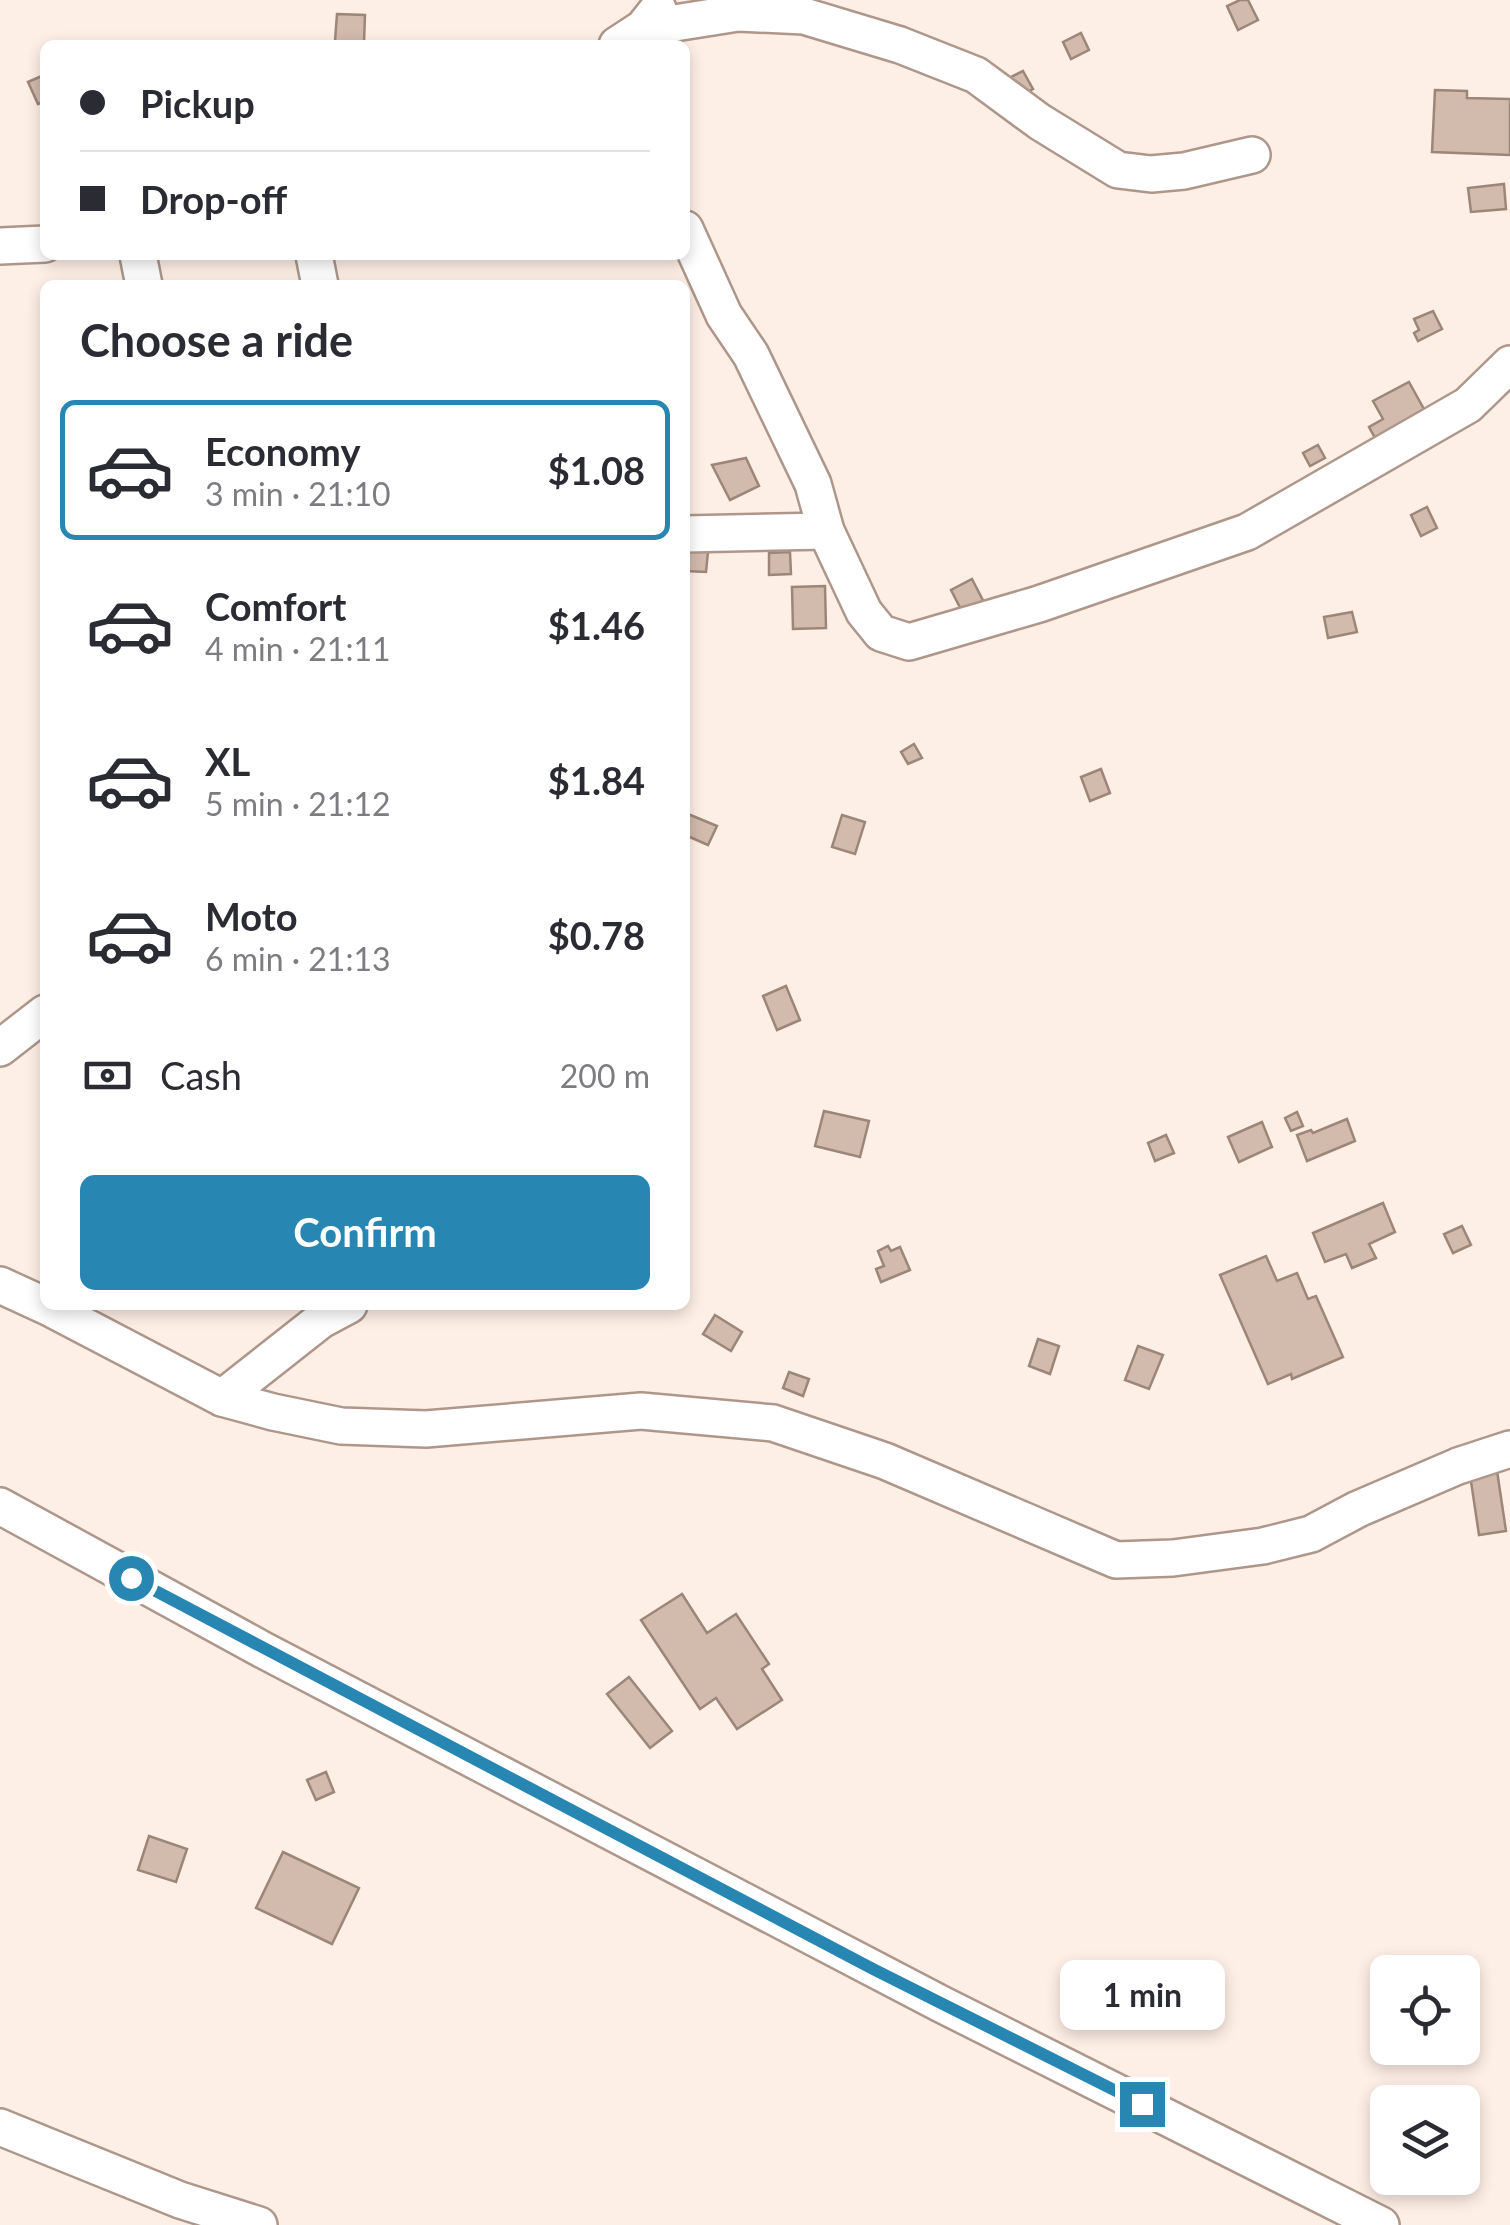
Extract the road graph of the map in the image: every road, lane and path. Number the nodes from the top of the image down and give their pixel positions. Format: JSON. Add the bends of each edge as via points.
{"nodes":[{"id":1,"x":642,"y":24,"type":"edge"},
{"id":2,"x":1252,"y":155,"type":"dead end"},
{"id":3,"x":690,"y":241,"type":"edge"},
{"id":4,"x":40,"y":244,"type":"edge"},
{"id":5,"x":0,"y":246,"type":"edge"},
{"id":6,"x":1510,"y":364,"type":"edge"},
{"id":7,"x":826,"y":531,"type":"junction"},
{"id":8,"x":690,"y":534,"type":"edge"},
{"id":9,"x":40,"y":1018,"type":"edge"},
{"id":10,"x":0,"y":1048,"type":"edge"},
{"id":11,"x":0,"y":1285,"type":"edge"},
{"id":12,"x":40,"y":1302,"type":"edge"},
{"id":13,"x":56,"y":1310,"type":"edge"},
{"id":14,"x":340,"y":1310,"type":"edge"},
{"id":15,"x":222,"y":1398,"type":"junction"},
{"id":16,"x":1510,"y":1449,"type":"edge"},
{"id":17,"x":0,"y":1506,"type":"edge"},
{"id":18,"x":0,"y":2127,"type":"edge"},
{"id":19,"x":260,"y":2225,"type":"edge"},
{"id":20,"x":1381,"y":2225,"type":"edge"}],
"edges":[{"from":1,"to":2,"type":"street","via":[[738,13],[804,16],[900,45],[976,75],[1118,170],[1184,171]]},
{"from":3,"to":7,"type":"street","via":[[813,484]]},
{"from":4,"to":5,"type":"street"},
{"from":6,"to":7,"type":"street","via":[[1468,405],[1247,532],[909,642],[881,633],[864,612]]},
{"from":7,"to":8,"type":"street"},
{"from":9,"to":10,"type":"street"},
{"from":11,"to":12,"type":"street"},
{"from":13,"to":15,"type":"street"},
{"from":14,"to":15,"type":"street"},
{"from":15,"to":16,"type":"street","via":[[341,1426],[426,1429],[641,1411],[773,1423],[885,1461],[1116,1560],[1264,1546],[1312,1534]]},
{"from":17,"to":20,"type":"street","via":[[906,1986]]},
{"from":18,"to":19,"type":"street"}]}
